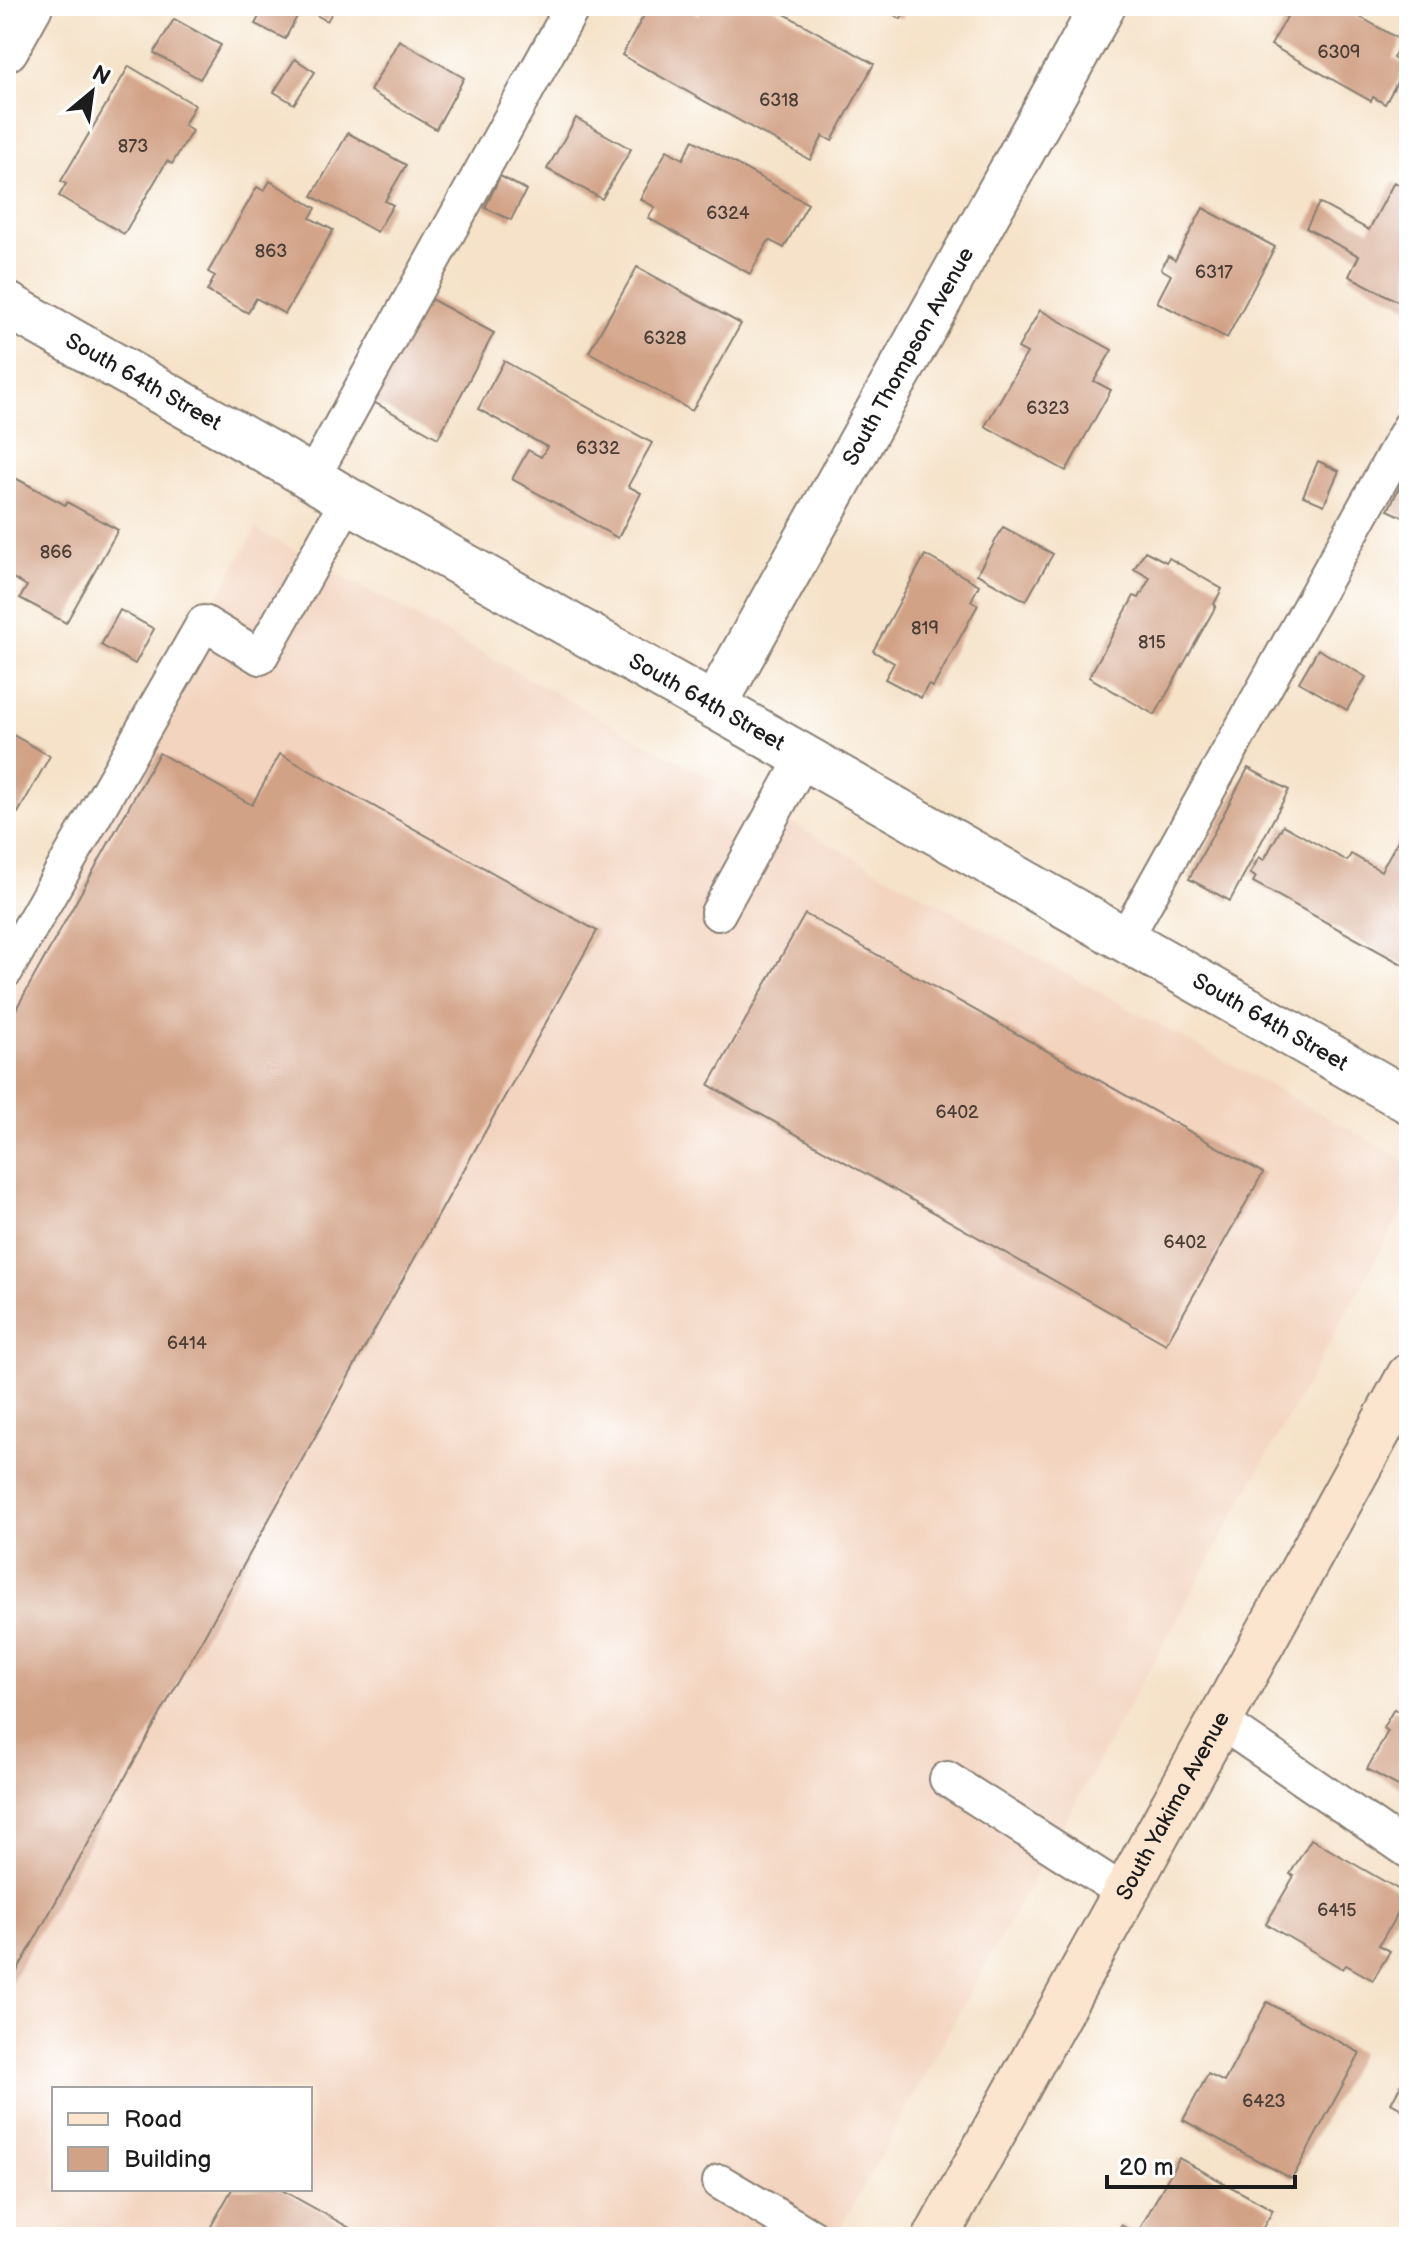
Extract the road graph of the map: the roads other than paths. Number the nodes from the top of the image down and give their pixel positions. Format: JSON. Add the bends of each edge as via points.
{"nodes":[{"id":1,"x":30,"y":6,"type":"edge"},
{"id":2,"x":573,"y":6,"type":"edge"},
{"id":3,"x":1103,"y":6,"type":"edge"},
{"id":4,"x":6,"y":49,"type":"edge"},
{"id":5,"x":6,"y":304,"type":"edge"},
{"id":6,"x":1409,"y":428,"type":"edge"},
{"id":7,"x":330,"y":489,"type":"junction"},
{"id":8,"x":714,"y":706,"type":"junction"},
{"id":9,"x":804,"y":757,"type":"junction"},
{"id":10,"x":718,"y":913,"type":"dead end"},
{"id":11,"x":1125,"y":939,"type":"junction"},
{"id":12,"x":6,"y":970,"type":"edge"},
{"id":13,"x":1409,"y":1101,"type":"edge"},
{"id":14,"x":1409,"y":1376,"type":"edge"},
{"id":15,"x":1220,"y":1721,"type":"junction"},
{"id":16,"x":947,"y":1779,"type":"dead end"},
{"id":17,"x":1409,"y":1851,"type":"edge"},
{"id":18,"x":1125,"y":1893,"type":"junction"},
{"id":19,"x":720,"y":2182,"type":"dead end"},
{"id":20,"x":812,"y":2237,"type":"edge"},
{"id":21,"x":936,"y":2237,"type":"edge"}],
"edges":[{"from":1,"to":4,"type":"street"},
{"from":2,"to":7,"type":"lane"},
{"from":3,"to":8,"type":"street","name":"South Thompson Avenue"},
{"from":5,"to":7,"type":"street","name":"South 64th Street"},
{"from":6,"to":11,"type":"lane"},
{"from":7,"to":8,"type":"street","name":"South 64th Street"},
{"from":7,"to":12,"type":"lane","via":[[260,657],[204,623]]},
{"from":8,"to":9,"type":"street","name":"South 64th Street"},
{"from":9,"to":10,"type":"lane"},
{"from":9,"to":11,"type":"street","name":"South 64th Street"},
{"from":11,"to":13,"type":"street","name":"South 64th Street"},
{"from":14,"to":15,"type":"main road","name":"South Yakima Avenue"},
{"from":15,"to":17,"type":"lane"},
{"from":15,"to":18,"type":"main road","name":"South Yakima Avenue"},
{"from":16,"to":18,"type":"lane"},
{"from":18,"to":21,"type":"main road","name":"South Yakima Avenue"},
{"from":19,"to":20,"type":"lane"}]}
